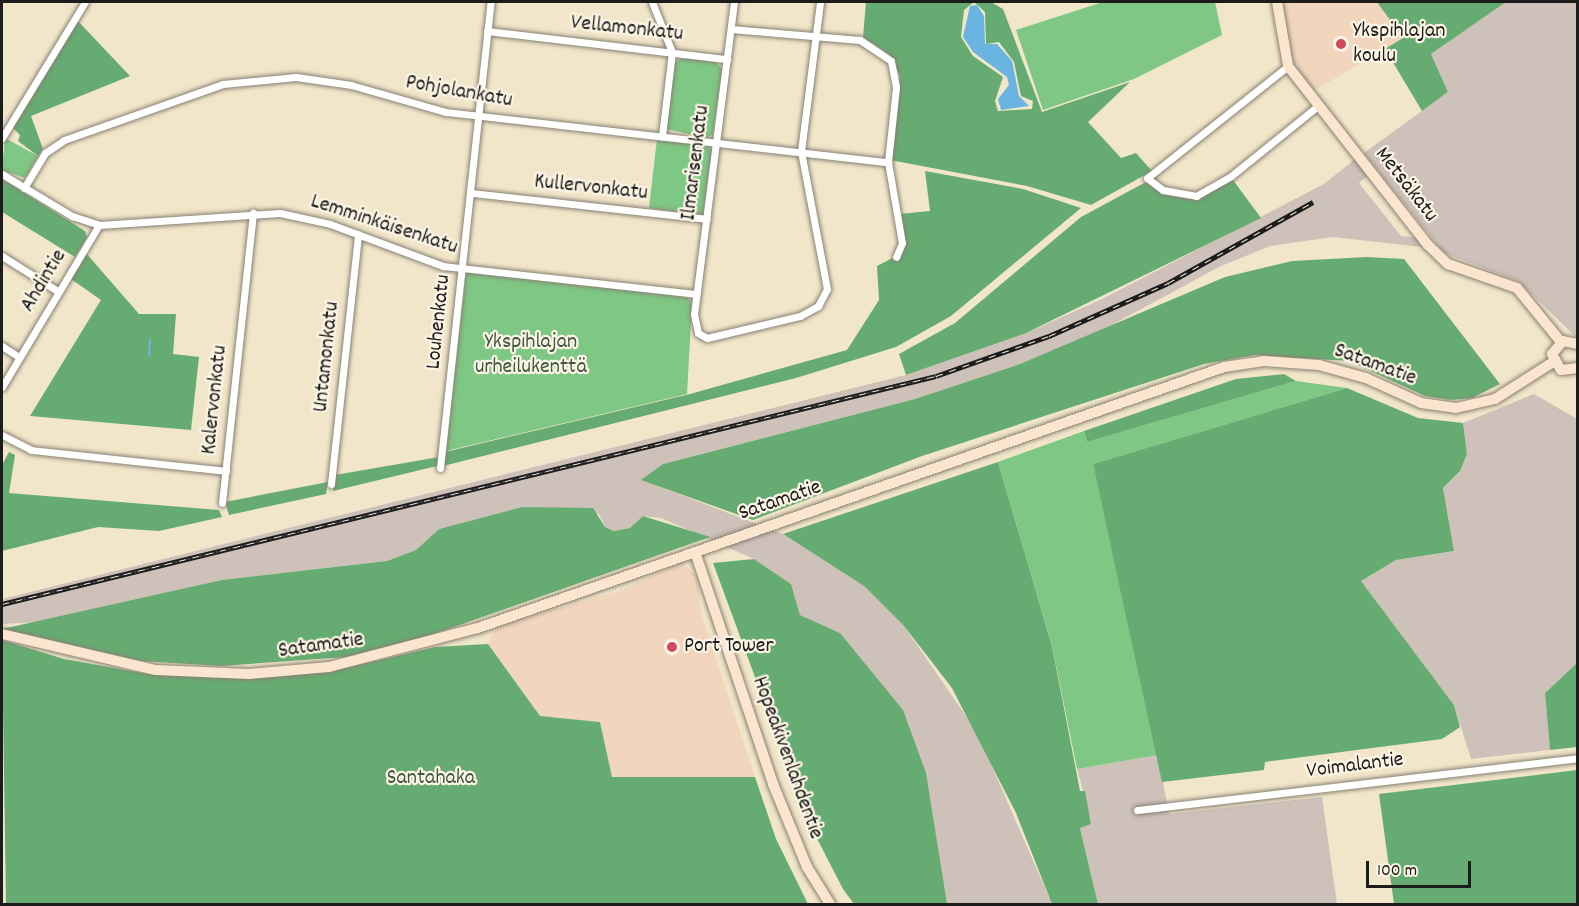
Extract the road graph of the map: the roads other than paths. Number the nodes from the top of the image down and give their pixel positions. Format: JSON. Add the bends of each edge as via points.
{"nodes":[{"id":1,"x":86,"y":2,"type":"edge"},
{"id":2,"x":491,"y":2,"type":"edge"},
{"id":3,"x":652,"y":2,"type":"edge"},
{"id":4,"x":734,"y":2,"type":"edge"},
{"id":5,"x":820,"y":2,"type":"edge"},
{"id":6,"x":1277,"y":2,"type":"edge"},
{"id":7,"x":731,"y":29,"type":"junction"},
{"id":8,"x":488,"y":31,"type":"junction"},
{"id":9,"x":816,"y":36,"type":"junction"},
{"id":10,"x":672,"y":52,"type":"junction"},
{"id":11,"x":727,"y":59,"type":"junction"},
{"id":12,"x":1288,"y":66,"type":"junction"},
{"id":13,"x":1319,"y":105,"type":"junction"},
{"id":14,"x":477,"y":115,"type":"junction"},
{"id":15,"x":662,"y":136,"type":"junction"},
{"id":16,"x":2,"y":138,"type":"edge"},
{"id":17,"x":716,"y":142,"type":"junction"},
{"id":18,"x":801,"y":152,"type":"junction"},
{"id":19,"x":888,"y":162,"type":"junction"},
{"id":20,"x":2,"y":174,"type":"edge"},
{"id":21,"x":24,"y":188,"type":"junction"},
{"id":22,"x":471,"y":193,"type":"junction"},
{"id":23,"x":253,"y":213,"type":"junction"},
{"id":24,"x":707,"y":219,"type":"junction"},
{"id":25,"x":99,"y":225,"type":"junction"},
{"id":26,"x":358,"y":234,"type":"junction"},
{"id":27,"x":2,"y":256,"type":"edge"},
{"id":28,"x":897,"y":257,"type":"dead end"},
{"id":29,"x":462,"y":269,"type":"junction"},
{"id":30,"x":59,"y":292,"type":"junction"},
{"id":31,"x":696,"y":294,"type":"junction"},
{"id":32,"x":1561,"y":342,"type":"junction"},
{"id":33,"x":1578,"y":344,"type":"edge"},
{"id":34,"x":2,"y":346,"type":"edge"},
{"id":35,"x":20,"y":357,"type":"junction"},
{"id":36,"x":1553,"y":362,"type":"junction"},
{"id":37,"x":1577,"y":371,"type":"edge"},
{"id":38,"x":2,"y":387,"type":"edge"},
{"id":39,"x":2,"y":435,"type":"edge"},
{"id":40,"x":440,"y":468,"type":"dead end"},
{"id":41,"x":226,"y":471,"type":"junction"},
{"id":42,"x":331,"y":484,"type":"dead end"},
{"id":43,"x":222,"y":503,"type":"dead end"},
{"id":44,"x":694,"y":552,"type":"junction"},
{"id":45,"x":2,"y":634,"type":"edge"},
{"id":46,"x":1578,"y":758,"type":"edge"},
{"id":47,"x":1137,"y":810,"type":"dead end"},
{"id":48,"x":830,"y":904,"type":"edge"}],
"edges":[{"from":1,"to":16,"type":"street"},
{"from":2,"to":8,"type":"street","name":"Louhenkatu"},
{"from":3,"to":10,"type":"street"},
{"from":4,"to":7,"type":"street","name":"Ilmarisenkatu"},
{"from":5,"to":9,"type":"street"},
{"from":6,"to":12,"type":"main road","name":"Metsäkatu"},
{"from":7,"to":9,"type":"street"},
{"from":7,"to":11,"type":"street","name":"Ilmarisenkatu"},
{"from":8,"to":10,"type":"street","name":"Vellamonkatu"},
{"from":8,"to":14,"type":"street","name":"Louhenkatu"},
{"from":9,"to":18,"type":"street"},
{"from":9,"to":19,"type":"street","via":[[870,43],[891,61],[896,75]]},
{"from":10,"to":11,"type":"street","name":"Vellamonkatu"},
{"from":10,"to":15,"type":"street"},
{"from":11,"to":17,"type":"street","name":"Ilmarisenkatu"},
{"from":12,"to":13,"type":"main road","name":"Metsäkatu"},
{"from":12,"to":13,"type":"street","via":[[1147,178],[1163,190],[1196,196],[1231,176]]},
{"from":13,"to":32,"type":"main road","name":"Metsäkatu","via":[[1437,256],[1517,288]]},
{"from":14,"to":15,"type":"street","name":"Pohjolankatu"},
{"from":14,"to":21,"type":"street","name":"Pohjolankatu","via":[[417,106],[318,79],[241,80],[56,143]]},
{"from":14,"to":22,"type":"street","name":"Louhenkatu"},
{"from":15,"to":17,"type":"street","name":"Pohjolankatu"},
{"from":17,"to":18,"type":"street","name":"Pohjolankatu"},
{"from":17,"to":24,"type":"street","name":"Ilmarisenkatu"},
{"from":18,"to":19,"type":"street","name":"Pohjolankatu"},
{"from":18,"to":31,"type":"street","name":"Ilmarisenkatu","via":[[827,281],[823,298],[800,315],[725,337],[707,338],[695,328]]},
{"from":19,"to":28,"type":"street","via":[[902,243]]},
{"from":20,"to":21,"type":"street"},
{"from":21,"to":25,"type":"street"},
{"from":22,"to":24,"type":"street","name":"Kullervonkatu"},
{"from":22,"to":29,"type":"street","name":"Louhenkatu"},
{"from":23,"to":25,"type":"street","name":"Lemminkäisenkatu"},
{"from":23,"to":26,"type":"street","name":"Lemminkäisenkatu","via":[[309,219]]},
{"from":23,"to":41,"type":"street","name":"Kalervonkatu"},
{"from":24,"to":31,"type":"street","name":"Ilmarisenkatu"},
{"from":25,"to":30,"type":"street","name":"Ahdintie"},
{"from":26,"to":29,"type":"street","name":"Lemminkäisenkatu","via":[[403,254]]},
{"from":26,"to":42,"type":"street","name":"Untamonkatu"},
{"from":27,"to":30,"type":"street"},
{"from":29,"to":31,"type":"street","name":"Lemminkäisenkatu"},
{"from":29,"to":40,"type":"street","name":"Louhenkatu"},
{"from":30,"to":35,"type":"street","name":"Ahdintie"},
{"from":32,"to":33,"type":"main road"},
{"from":32,"to":36,"type":"main road"},
{"from":34,"to":35,"type":"street"},
{"from":35,"to":38,"type":"street","name":"Ahdintie"},
{"from":36,"to":37,"type":"main road","via":[[1561,370]]},
{"from":36,"to":44,"type":"main road","name":"Satamatie","via":[[1495,399],[1456,408],[1421,403],[1378,383],[1319,365],[1264,361],[1224,367]]},
{"from":39,"to":41,"type":"street","name":"Kalervonkatu","via":[[31,450]]},
{"from":41,"to":43,"type":"street"},
{"from":44,"to":45,"type":"main road","name":"Satamatie","via":[[434,643],[329,667],[249,674],[156,670]]},
{"from":44,"to":48,"type":"main road","name":"Hopeakivenlahdentie","via":[[773,784],[807,867]]},
{"from":46,"to":47,"type":"street","name":"Voimalantie"}]}
